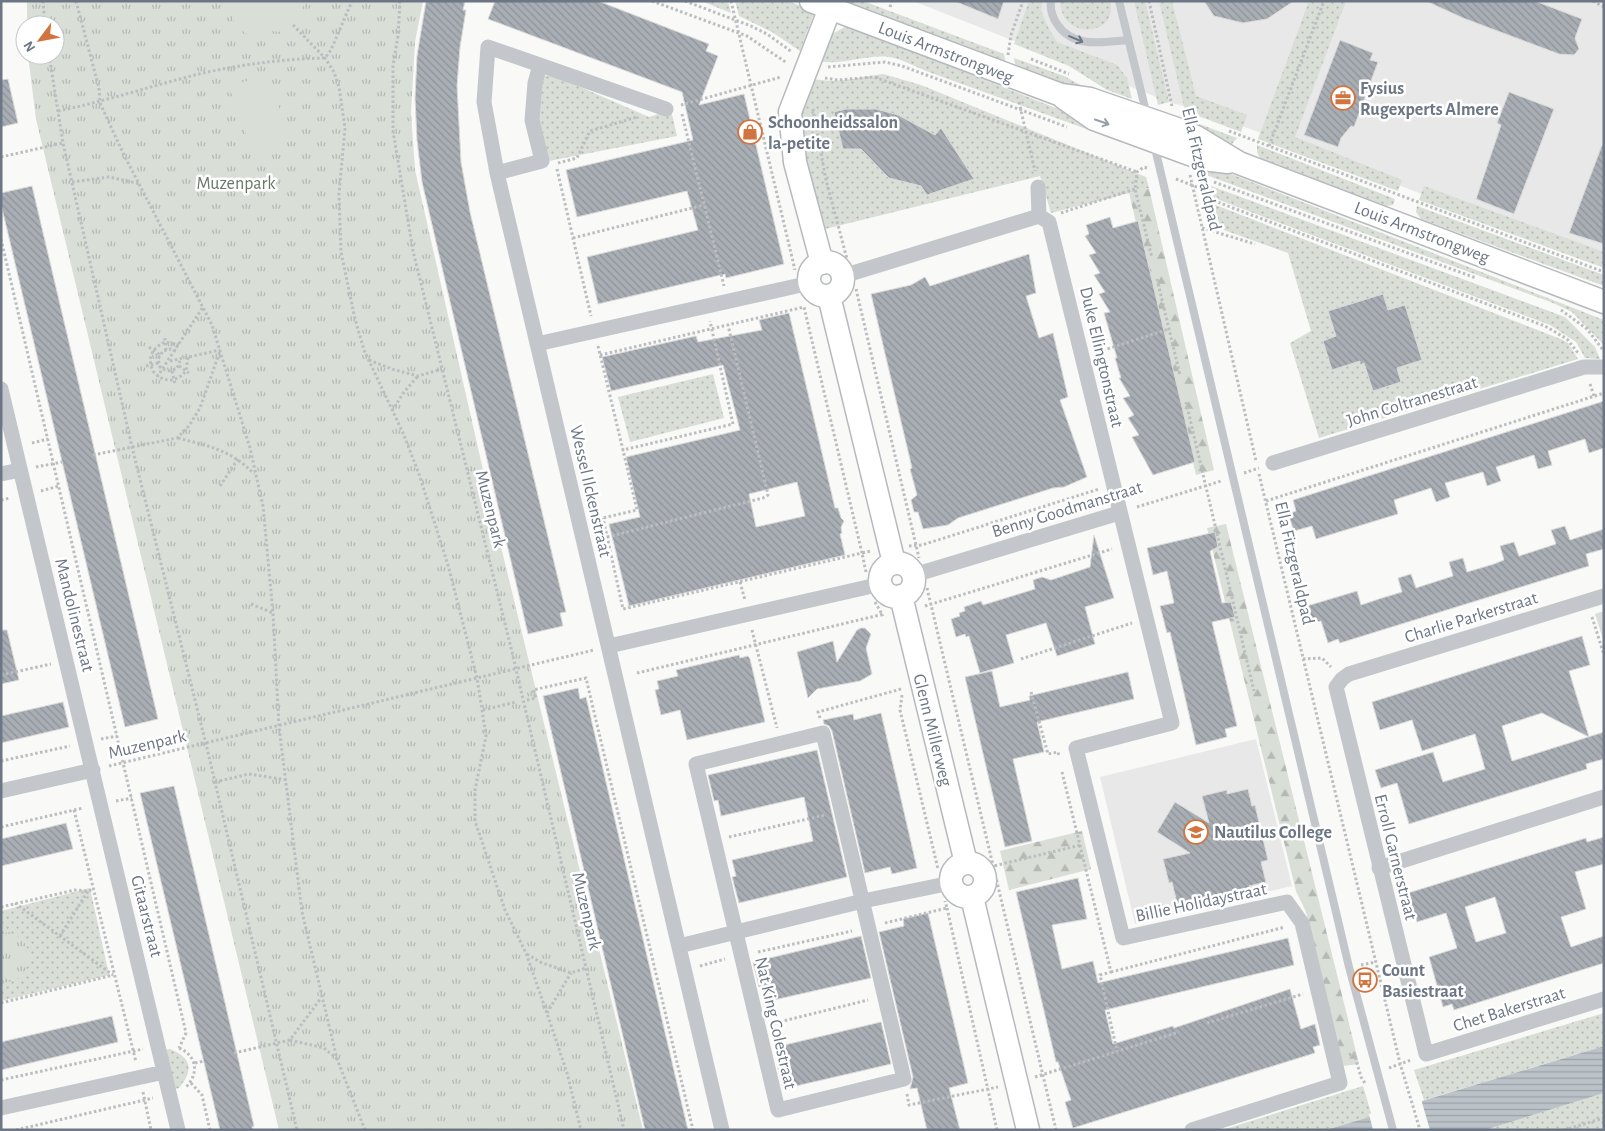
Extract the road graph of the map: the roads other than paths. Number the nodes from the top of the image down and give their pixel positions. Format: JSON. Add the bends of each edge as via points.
{"nodes":[{"id":1,"x":1051,"y":1,"type":"edge"},
{"id":2,"x":1119,"y":1,"type":"edge"},
{"id":3,"x":825,"y":4,"type":"edge"},
{"id":4,"x":1128,"y":40,"type":"junction"},
{"id":5,"x":540,"y":65,"type":"junction"},
{"id":6,"x":673,"y":107,"type":"road end"},
{"id":7,"x":1150,"y":129,"type":"junction"},
{"id":8,"x":1239,"y":163,"type":"junction"},
{"id":9,"x":496,"y":173,"type":"junction"},
{"id":10,"x":1038,"y":187,"type":"dead end"},
{"id":11,"x":1044,"y":219,"type":"junction"},
{"id":12,"x":822,"y":263,"type":"junction"},
{"id":13,"x":847,"y":275,"type":"junction"},
{"id":14,"x":804,"y":284,"type":"junction"},
{"id":15,"x":829,"y":296,"type":"junction"},
{"id":16,"x":1604,"y":302,"type":"edge"},
{"id":17,"x":537,"y":344,"type":"junction"},
{"id":18,"x":1604,"y":367,"type":"edge"},
{"id":19,"x":1,"y":390,"type":"edge"},
{"id":20,"x":1273,"y":463,"type":"road end"},
{"id":21,"x":20,"y":470,"type":"junction"},
{"id":22,"x":1,"y":474,"type":"edge"},
{"id":23,"x":1120,"y":513,"type":"junction"},
{"id":24,"x":891,"y":555,"type":"junction"},
{"id":25,"x":918,"y":574,"type":"junction"},
{"id":26,"x":876,"y":585,"type":"junction"},
{"id":27,"x":900,"y":596,"type":"junction"},
{"id":28,"x":1604,"y":596,"type":"edge"},
{"id":29,"x":609,"y":646,"type":"junction"},
{"id":30,"x":1345,"y":676,"type":"joint"},
{"id":31,"x":93,"y":770,"type":"junction"},
{"id":32,"x":1,"y":792,"type":"edge"},
{"id":33,"x":1604,"y":797,"type":"edge"},
{"id":34,"x":980,"y":866,"type":"junction"},
{"id":35,"x":1379,"y":868,"type":"junction"},
{"id":36,"x":945,"y":876,"type":"junction"},
{"id":37,"x":972,"y":896,"type":"junction"},
{"id":38,"x":863,"y":901,"type":"junction"},
{"id":39,"x":735,"y":932,"type":"junction"},
{"id":40,"x":679,"y":946,"type":"junction"},
{"id":41,"x":1604,"y":1000,"type":"edge"},
{"id":42,"x":1426,"y":1054,"type":"joint"},
{"id":43,"x":164,"y":1072,"type":"junction"},
{"id":44,"x":1,"y":1108,"type":"edge"},
{"id":45,"x":178,"y":1130,"type":"edge"},
{"id":46,"x":722,"y":1130,"type":"edge"},
{"id":47,"x":1028,"y":1130,"type":"edge"},
{"id":48,"x":1192,"y":1130,"type":"edge"},
{"id":49,"x":1393,"y":1130,"type":"edge"}],
"edges":[{"from":1,"to":4,"type":"lane","one_way":true,"via":[[1054,20],[1062,32],[1075,40],[1090,44]]},
{"from":2,"to":4,"type":"lane"},
{"from":3,"to":7,"type":"street","name":"Louis Armstrongweg","via":[[1061,96],[1090,99]]},
{"from":3,"to":12,"type":"street","via":[[790,112],[795,162]]},
{"from":4,"to":7,"type":"lane"},
{"from":5,"to":6,"type":"street","name":"Wessel Ilckenstraat"},
{"from":5,"to":9,"type":"street","via":[[532,120],[542,161]]},
{"from":5,"to":9,"type":"street","name":"Wessel Ilckenstraat","via":[[488,47],[484,102]]},
{"from":7,"to":8,"type":"street","name":"Louis Armstrongweg","via":[[1183,152],[1203,159]]},
{"from":7,"to":8,"type":"street","name":"Louis Armstrongweg","via":[[1177,129]]},
{"from":7,"to":49,"type":"lane","via":[[1350,967]]},
{"from":8,"to":16,"type":"street","name":"Louis Armstrongweg"},
{"from":9,"to":17,"type":"street","name":"Wessel Ilckenstraat"},
{"from":10,"to":11,"type":"street","name":"Duke Ellingtonstraat"},
{"from":11,"to":13,"type":"street"},
{"from":11,"to":23,"type":"street","name":"Duke Ellingtonstraat","via":[[1083,356]]},
{"from":12,"to":13,"type":"street","via":[[831,263]]},
{"from":12,"to":14,"type":"street","via":[[812,270]]},
{"from":13,"to":15,"type":"street","via":[[839,290]]},
{"from":14,"to":15,"type":"street","via":[[817,294]]},
{"from":14,"to":17,"type":"street"},
{"from":15,"to":24,"type":"street"},
{"from":17,"to":29,"type":"street","name":"Wessel Ilckenstraat"},
{"from":18,"to":20,"type":"street","name":"John Coltranestraat","via":[[1584,366]]},
{"from":19,"to":21,"type":"street","name":"Mandolinestraat"},
{"from":21,"to":22,"type":"street"},
{"from":21,"to":31,"type":"street","name":"Mandolinestraat"},
{"from":23,"to":25,"type":"street","name":"Benny Goodmanstraat"},
{"from":23,"to":48,"type":"street","name":"Billie Holidaystraat","via":[[1172,723],[1076,748],[1123,938],[1287,902],[1302,923],[1340,1083]]},
{"from":24,"to":25,"type":"street"},
{"from":24,"to":26,"type":"street"},
{"from":25,"to":27,"type":"street","via":[[912,588]]},
{"from":26,"to":27,"type":"street","via":[[888,594]]},
{"from":26,"to":29,"type":"street"},
{"from":27,"to":34,"type":"street","name":"Glenn Millerweg"},
{"from":28,"to":30,"type":"street","name":"Charlie Parkerstraat"},
{"from":29,"to":40,"type":"street"},
{"from":30,"to":35,"type":"street","name":"Erroll Garnerstraat","via":[[1336,687]]},
{"from":31,"to":32,"type":"street"},
{"from":31,"to":43,"type":"street","name":"Gitaarstraat"},
{"from":33,"to":35,"type":"street"},
{"from":34,"to":36,"type":"street"},
{"from":34,"to":37,"type":"street","name":"Glenn Millerweg","via":[[984,886]]},
{"from":35,"to":42,"type":"street","name":"Erroll Garnerstraat"},
{"from":36,"to":37,"type":"street","via":[[959,894]]},
{"from":36,"to":38,"type":"street"},
{"from":37,"to":47,"type":"street"},
{"from":38,"to":39,"type":"street"},
{"from":38,"to":39,"type":"street","name":"Nat King Colestraat","via":[[823,733],[781,743],[696,764]]},
{"from":38,"to":39,"type":"street","name":"Nat King Colestraat","via":[[904,1079],[778,1110]]},
{"from":39,"to":40,"type":"street"},
{"from":40,"to":46,"type":"street"},
{"from":41,"to":42,"type":"street","name":"Chet Bakerstraat"},
{"from":43,"to":44,"type":"street"},
{"from":43,"to":45,"type":"street","name":"Gitaarstraat"}]}
